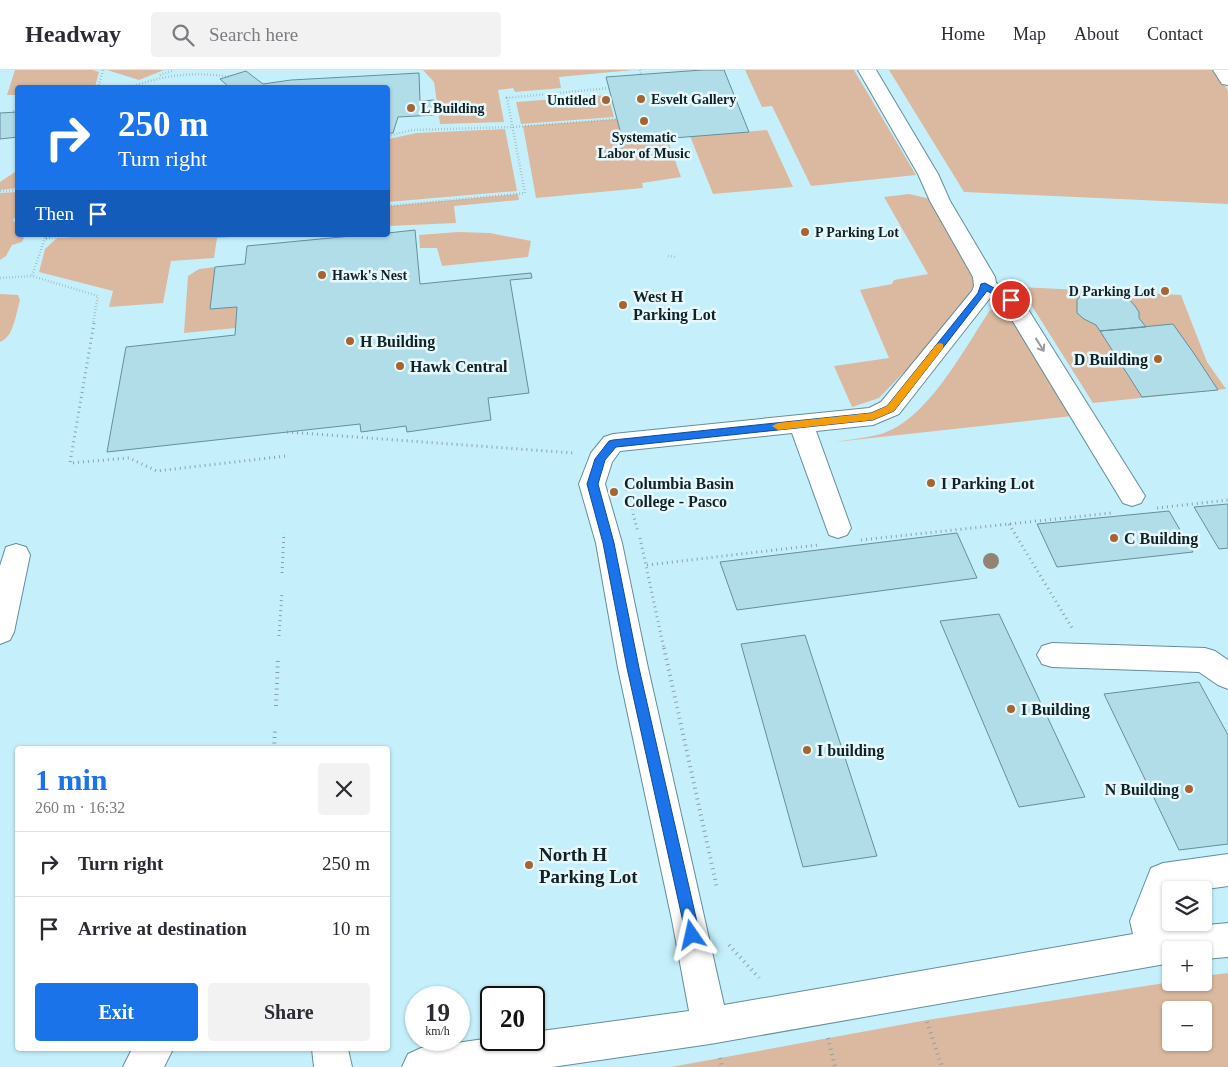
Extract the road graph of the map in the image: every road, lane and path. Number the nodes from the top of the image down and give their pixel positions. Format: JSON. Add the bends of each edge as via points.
{"nodes":[{"id":1,"x":102,"y":70,"type":"edge"},
{"id":2,"x":174,"y":70,"type":"edge"},
{"id":3,"x":640,"y":70,"type":"edge"},
{"id":4,"x":867,"y":70,"type":"edge"},
{"id":5,"x":1222,"y":70,"type":"edge"},
{"id":6,"x":203,"y":71,"type":"edge"},
{"id":7,"x":641,"y":74,"type":"dead end"},
{"id":8,"x":155,"y":77,"type":"junction"},
{"id":9,"x":231,"y":77,"type":"dead end"},
{"id":10,"x":1228,"y":80,"type":"edge"},
{"id":11,"x":99,"y":85,"type":"edge"},
{"id":12,"x":135,"y":85,"type":"edge"},
{"id":13,"x":609,"y":88,"type":"dead end"},
{"id":14,"x":617,"y":119,"type":"dead end"},
{"id":15,"x":513,"y":127,"type":"junction"},
{"id":16,"x":390,"y":136,"type":"edge"},
{"id":17,"x":15,"y":190,"type":"edge"},
{"id":18,"x":0,"y":191,"type":"edge"},
{"id":19,"x":390,"y":206,"type":"edge"},
{"id":20,"x":48,"y":237,"type":"edge"},
{"id":21,"x":57,"y":237,"type":"edge"},
{"id":22,"x":45,"y":239,"type":"junction"},
{"id":23,"x":668,"y":256,"type":"dead end"},
{"id":24,"x":677,"y":257,"type":"dead end"},
{"id":25,"x":32,"y":276,"type":"junction"},
{"id":26,"x":0,"y":278,"type":"edge"},
{"id":27,"x":985,"y":286,"type":"junction"},
{"id":28,"x":800,"y":424,"type":"junction"},
{"id":29,"x":288,"y":432,"type":"dead end"},
{"id":30,"x":577,"y":453,"type":"dead end"},
{"id":31,"x":286,"y":456,"type":"dead end"},
{"id":32,"x":624,"y":472,"type":"dead end"},
{"id":33,"x":1228,"y":500,"type":"edge"},
{"id":34,"x":1132,"y":506,"type":"junction"},
{"id":35,"x":1009,"y":524,"type":"junction"},
{"id":36,"x":284,"y":533,"type":"dead end"},
{"id":37,"x":840,"y":538,"type":"junction"},
{"id":38,"x":16,"y":555,"type":"dead end"},
{"id":39,"x":647,"y":565,"type":"junction"},
{"id":40,"x":282,"y":573,"type":"dead end"},
{"id":41,"x":282,"y":592,"type":"dead end"},
{"id":42,"x":0,"y":632,"type":"edge"},
{"id":43,"x":1076,"y":633,"type":"dead end"},
{"id":44,"x":279,"y":636,"type":"dead end"},
{"id":45,"x":1052,"y":655,"type":"dead end"},
{"id":46,"x":278,"y":657,"type":"dead end"},
{"id":47,"x":1228,"y":676,"type":"edge"},
{"id":48,"x":276,"y":706,"type":"dead end"},
{"id":49,"x":275,"y":730,"type":"dead end"},
{"id":50,"x":274,"y":746,"type":"edge"},
{"id":51,"x":1228,"y":870,"type":"edge"},
{"id":52,"x":717,"y":890,"type":"dead end"},
{"id":53,"x":727,"y":937,"type":"dead end"},
{"id":54,"x":1228,"y":940,"type":"edge"},
{"id":55,"x":1154,"y":948,"type":"junction"},
{"id":56,"x":759,"y":978,"type":"dead end"},
{"id":57,"x":926,"y":1020,"type":"dead end"},
{"id":58,"x":828,"y":1038,"type":"dead end"},
{"id":59,"x":715,"y":1042,"type":"junction"},
{"id":60,"x":153,"y":1051,"type":"edge"},
{"id":61,"x":330,"y":1051,"type":"edge"},
{"id":62,"x":142,"y":1067,"type":"edge"},
{"id":63,"x":333,"y":1067,"type":"edge"},
{"id":64,"x":421,"y":1067,"type":"edge"},
{"id":65,"x":722,"y":1067,"type":"edge"},
{"id":66,"x":835,"y":1067,"type":"edge"},
{"id":67,"x":942,"y":1067,"type":"edge"}],
"edges":[{"from":1,"to":11,"type":"path"},
{"from":2,"to":8,"type":"path"},
{"from":3,"to":7,"type":"path"},
{"from":4,"to":27,"type":"street","via":[[928,174],[984,277]]},
{"from":5,"to":10,"type":"street"},
{"from":6,"to":8,"type":"path"},
{"from":6,"to":9,"type":"path"},
{"from":8,"to":12,"type":"path"},
{"from":13,"to":15,"type":"path","via":[[507,98]]},
{"from":14,"to":15,"type":"path"},
{"from":15,"to":16,"type":"path","via":[[412,130]]},
{"from":15,"to":19,"type":"path","via":[[526,194]]},
{"from":17,"to":18,"type":"path"},
{"from":20,"to":22,"type":"path"},
{"from":21,"to":22,"type":"path"},
{"from":22,"to":25,"type":"path"},
{"from":23,"to":24,"type":"path"},
{"from":25,"to":26,"type":"path"},
{"from":25,"to":31,"type":"path","via":[[98,296],[70,463],[129,458],[157,471]]},
{"from":27,"to":28,"type":"street","via":[[890,408],[873,416]]},
{"from":27,"to":34,"type":"street","one_way":true,"via":[[1011,300],[1099,440]]},
{"from":28,"to":37,"type":"street"},
{"from":28,"to":59,"type":"street","via":[[613,444],[600,459],[592,484],[609,543]]},
{"from":29,"to":30,"type":"path"},
{"from":32,"to":39,"type":"path"},
{"from":33,"to":34,"type":"path"},
{"from":34,"to":35,"type":"path"},
{"from":35,"to":37,"type":"path"},
{"from":35,"to":43,"type":"path"},
{"from":36,"to":40,"type":"path"},
{"from":37,"to":39,"type":"path"},
{"from":38,"to":42,"type":"street"},
{"from":39,"to":52,"type":"path"},
{"from":41,"to":44,"type":"path"},
{"from":45,"to":47,"type":"street","via":[[1205,660]]},
{"from":46,"to":48,"type":"path"},
{"from":49,"to":50,"type":"path"},
{"from":51,"to":55,"type":"street","via":[[1163,879],[1147,921]]},
{"from":53,"to":56,"type":"path","via":[[729,947]]},
{"from":54,"to":55,"type":"street"},
{"from":55,"to":59,"type":"street"},
{"from":57,"to":67,"type":"path"},
{"from":58,"to":66,"type":"path"},
{"from":59,"to":64,"type":"street"},
{"from":59,"to":65,"type":"path"},
{"from":60,"to":62,"type":"street"},
{"from":61,"to":63,"type":"street"}]}
